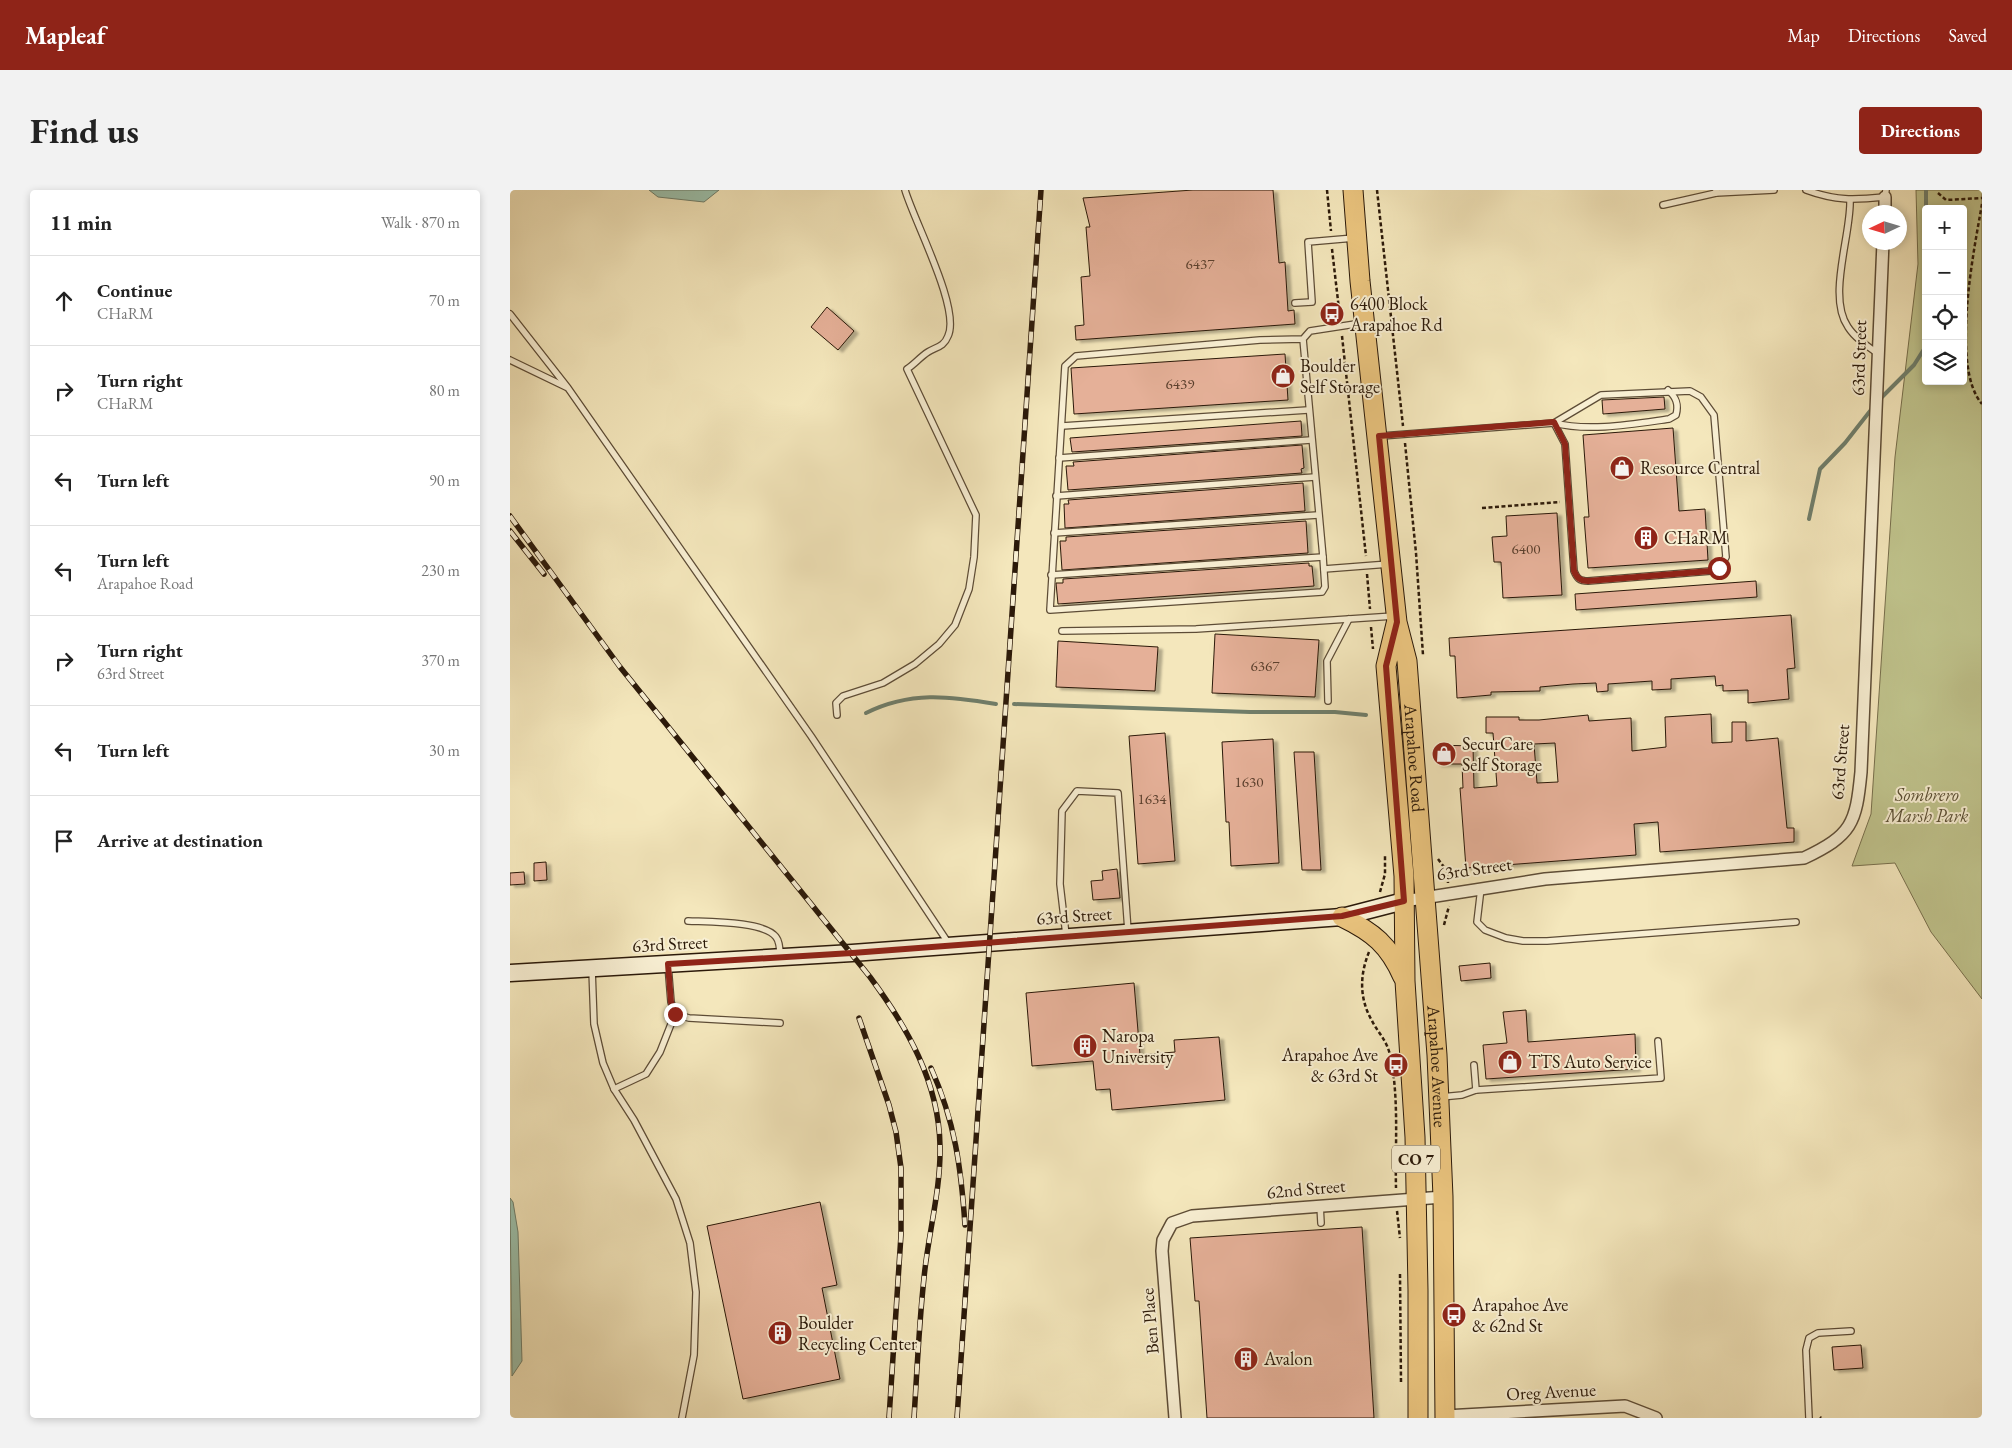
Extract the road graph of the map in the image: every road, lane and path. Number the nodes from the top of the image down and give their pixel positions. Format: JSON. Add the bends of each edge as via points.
{"nodes":[{"id":1,"x":905,"y":190,"type":"edge"},
{"id":2,"x":1327,"y":190,"type":"edge"},
{"id":3,"x":1353,"y":190,"type":"edge"},
{"id":4,"x":1774,"y":190,"type":"edge"},
{"id":5,"x":1806,"y":190,"type":"edge"},
{"id":6,"x":1716,"y":192,"type":"edge"},
{"id":7,"x":1938,"y":193,"type":"dead end"},
{"id":8,"x":1886,"y":194,"type":"edge"},
{"id":9,"x":1982,"y":198,"type":"edge"},
{"id":10,"x":1850,"y":200,"type":"junction"},
{"id":11,"x":1982,"y":204,"type":"edge"},
{"id":12,"x":1663,"y":205,"type":"dead end"},
{"id":13,"x":1357,"y":238,"type":"junction"},
{"id":14,"x":1332,"y":240,"type":"junction"},
{"id":15,"x":1884,"y":250,"type":"edge"},
{"id":16,"x":1295,"y":303,"type":"dead end"},
{"id":17,"x":510,"y":314,"type":"edge"},
{"id":18,"x":1365,"y":322,"type":"junction"},
{"id":19,"x":1341,"y":326,"type":"junction"},
{"id":20,"x":1303,"y":339,"type":"junction"},
{"id":21,"x":1879,"y":355,"type":"junction"},
{"id":22,"x":510,"y":360,"type":"edge"},
{"id":23,"x":568,"y":388,"type":"junction"},
{"id":24,"x":1668,"y":390,"type":"junction"},
{"id":25,"x":1982,"y":404,"type":"edge"},
{"id":26,"x":1308,"y":410,"type":"junction"},
{"id":27,"x":1554,"y":422,"type":"junction"},
{"id":28,"x":1062,"y":426,"type":"junction"},
{"id":29,"x":1379,"y":436,"type":"junction"},
{"id":30,"x":1311,"y":440,"type":"junction"},
{"id":31,"x":1059,"y":458,"type":"junction"},
{"id":32,"x":1315,"y":477,"type":"junction"},
{"id":33,"x":1056,"y":496,"type":"junction"},
{"id":34,"x":1569,"y":502,"type":"junction"},
{"id":35,"x":1482,"y":508,"type":"dead end"},
{"id":36,"x":1318,"y":515,"type":"junction"},
{"id":37,"x":1054,"y":533,"type":"junction"},
{"id":38,"x":1323,"y":557,"type":"junction"},
{"id":39,"x":1391,"y":564,"type":"junction"},
{"id":40,"x":1367,"y":566,"type":"junction"},
{"id":41,"x":1324,"y":569,"type":"junction"},
{"id":42,"x":1051,"y":575,"type":"junction"},
{"id":43,"x":1371,"y":618,"type":"junction"},
{"id":44,"x":1349,"y":619,"type":"junction"},
{"id":45,"x":1396,"y":619,"type":"junction"},
{"id":46,"x":1062,"y":631,"type":"dead end"},
{"id":47,"x":1373,"y":653,"type":"dead end"},
{"id":48,"x":1328,"y":701,"type":"dead end"},
{"id":49,"x":838,"y":715,"type":"dead end"},
{"id":50,"x":1385,"y":849,"type":"dead end"},
{"id":51,"x":1481,"y":888,"type":"junction"},
{"id":52,"x":1425,"y":897,"type":"junction"},
{"id":53,"x":1404,"y":901,"type":"junction"},
{"id":54,"x":1383,"y":907,"type":"junction"},
{"id":55,"x":1342,"y":916,"type":"junction"},
{"id":56,"x":688,"y":921,"type":"dead end"},
{"id":57,"x":1796,"y":922,"type":"dead end"},
{"id":58,"x":1128,"y":932,"type":"junction"},
{"id":59,"x":1066,"y":937,"type":"junction"},
{"id":60,"x":1378,"y":938,"type":"junction"},
{"id":61,"x":950,"y":946,"type":"junction"},
{"id":62,"x":781,"y":958,"type":"junction"},
{"id":63,"x":668,"y":964,"type":"junction"},
{"id":64,"x":592,"y":969,"type":"junction"},
{"id":65,"x":510,"y":973,"type":"edge"},
{"id":66,"x":1405,"y":981,"type":"junction"},
{"id":67,"x":675,"y":1014,"type":"junction"},
{"id":68,"x":780,"y":1023,"type":"dead end"},
{"id":69,"x":1658,"y":1041,"type":"dead end"},
{"id":70,"x":1474,"y":1065,"type":"dead end"},
{"id":71,"x":614,"y":1088,"type":"junction"},
{"id":72,"x":1476,"y":1090,"type":"junction"},
{"id":73,"x":1439,"y":1097,"type":"junction"},
{"id":74,"x":1443,"y":1197,"type":"junction"},
{"id":75,"x":1417,"y":1198,"type":"junction"},
{"id":76,"x":1396,"y":1200,"type":"junction"},
{"id":77,"x":1320,"y":1205,"type":"junction"},
{"id":78,"x":1172,"y":1223,"type":"joint"},
{"id":79,"x":1321,"y":1223,"type":"dead end"},
{"id":80,"x":1400,"y":1242,"type":"dead end"},
{"id":81,"x":1400,"y":1272,"type":"dead end"},
{"id":82,"x":1851,"y":1331,"type":"dead end"},
{"id":83,"x":1401,"y":1390,"type":"dead end"},
{"id":84,"x":1445,"y":1417,"type":"edge"},
{"id":85,"x":682,"y":1418,"type":"edge"},
{"id":86,"x":1175,"y":1418,"type":"edge"},
{"id":87,"x":1418,"y":1418,"type":"edge"},
{"id":88,"x":1656,"y":1418,"type":"edge"},
{"id":89,"x":1809,"y":1418,"type":"edge"}],
"edges":[{"from":1,"to":49,"type":"lane","via":[[934,263],[952,324],[940,347],[907,369],[976,515],[974,557],[961,612],[939,644],[883,684],[843,696],[836,703]]},
{"from":2,"to":14,"type":"path"},
{"from":3,"to":13,"type":"main road","name":"Arapahoe Road","number":"CO 7"},
{"from":4,"to":6,"type":"lane"},
{"from":5,"to":10,"type":"lane"},
{"from":6,"to":12,"type":"lane"},
{"from":7,"to":9,"type":"path","via":[[1946,200]]},
{"from":8,"to":10,"type":"lane"},
{"from":10,"to":21,"type":"lane","via":[[1840,308],[1848,327]]},
{"from":11,"to":25,"type":"path","via":[[1974,249],[1966,366]]},
{"from":13,"to":14,"type":"lane"},
{"from":13,"to":18,"type":"main road","name":"Arapahoe Road","number":"CO 7"},
{"from":14,"to":16,"type":"lane","via":[[1308,242],[1312,302]]},
{"from":14,"to":19,"type":"path"},
{"from":15,"to":21,"type":"street","name":"63rd Street"},
{"from":17,"to":23,"type":"lane"},
{"from":18,"to":19,"type":"lane"},
{"from":18,"to":29,"type":"main road","name":"Arapahoe Road","number":"CO 7"},
{"from":19,"to":20,"type":"lane","via":[[1310,331]]},
{"from":19,"to":40,"type":"path"},
{"from":20,"to":26,"type":"lane"},
{"from":20,"to":28,"type":"lane","via":[[1076,356],[1065,366]]},
{"from":21,"to":51,"type":"street","name":"63rd Street","via":[[1860,780],[1858,803],[1842,836],[1830,846],[1804,858],[1545,879]]},
{"from":22,"to":23,"type":"lane"},
{"from":23,"to":61,"type":"lane","via":[[829,762]]},
{"from":24,"to":27,"type":"lane","via":[[1601,395]]},
{"from":24,"to":27,"type":"lane","via":[[1677,401],[1678,409],[1676,415],[1669,419],[1592,426],[1568,426]]},
{"from":24,"to":34,"type":"lane","via":[[1690,391],[1701,396],[1714,415],[1726,557],[1719,568],[1582,581],[1574,571]]},
{"from":26,"to":28,"type":"lane"},
{"from":26,"to":30,"type":"lane"},
{"from":27,"to":29,"type":"lane"},
{"from":27,"to":34,"type":"lane","via":[[1565,444]]},
{"from":28,"to":31,"type":"lane"},
{"from":29,"to":39,"type":"main road","name":"Arapahoe Road","number":"CO 7"},
{"from":30,"to":31,"type":"lane"},
{"from":30,"to":32,"type":"lane"},
{"from":31,"to":33,"type":"lane"},
{"from":32,"to":33,"type":"lane"},
{"from":32,"to":36,"type":"lane"},
{"from":33,"to":37,"type":"lane"},
{"from":34,"to":35,"type":"path"},
{"from":36,"to":37,"type":"lane"},
{"from":36,"to":38,"type":"lane"},
{"from":37,"to":42,"type":"lane"},
{"from":38,"to":41,"type":"lane"},
{"from":38,"to":42,"type":"lane"},
{"from":39,"to":40,"type":"lane"},
{"from":39,"to":45,"type":"main road","name":"Arapahoe Road","number":"CO 7"},
{"from":40,"to":41,"type":"lane"},
{"from":40,"to":43,"type":"path"},
{"from":41,"to":42,"type":"lane","via":[[1325,587],[1322,592],[1050,610]]},
{"from":43,"to":44,"type":"lane"},
{"from":43,"to":45,"type":"lane"},
{"from":43,"to":47,"type":"path"},
{"from":44,"to":46,"type":"lane","via":[[1196,629]]},
{"from":44,"to":48,"type":"lane","via":[[1327,661]]},
{"from":45,"to":52,"type":"main road","name":"Arapahoe Road","number":"CO 7","via":[[1407,661]]},
{"from":45,"to":53,"type":"main road","name":"Arapahoe Road","number":"CO 7","via":[[1386,666]]},
{"from":50,"to":54,"type":"path","via":[[1385,874],[1380,891]]},
{"from":51,"to":52,"type":"street","name":"63rd Street"},
{"from":51,"to":57,"type":"lane","via":[[1477,922],[1485,930],[1523,941]]},
{"from":52,"to":53,"type":"street","name":"63rd Street"},
{"from":52,"to":73,"type":"main road","name":"Arapahoe Avenue","number":"CO 7"},
{"from":53,"to":54,"type":"street","name":"63rd Street"},
{"from":53,"to":66,"type":"main road","name":"Arapahoe Avenue","number":"CO 7"},
{"from":54,"to":55,"type":"street","name":"63rd Street"},
{"from":55,"to":58,"type":"street","name":"63rd Street"},
{"from":55,"to":60,"type":"main road"},
{"from":56,"to":62,"type":"lane","via":[[758,926],[775,934]]},
{"from":58,"to":59,"type":"street","name":"63rd Street"},
{"from":58,"to":59,"type":"lane","via":[[1118,793],[1077,791],[1062,811],[1060,884]]},
{"from":59,"to":61,"type":"street","name":"63rd Street"},
{"from":60,"to":66,"type":"main road","via":[[1395,958]]},
{"from":60,"to":76,"type":"path","via":[[1364,964],[1361,982],[1363,998],[1371,1018],[1385,1038],[1391,1060]]},
{"from":61,"to":62,"type":"street","name":"63rd Street"},
{"from":62,"to":63,"type":"street","name":"63rd Street"},
{"from":63,"to":64,"type":"street","name":"63rd Street"},
{"from":63,"to":67,"type":"lane"},
{"from":64,"to":65,"type":"street","name":"63rd Street"},
{"from":64,"to":71,"type":"lane","via":[[594,1024],[603,1063]]},
{"from":66,"to":75,"type":"main road","name":"Arapahoe Avenue","number":"CO 7"},
{"from":67,"to":68,"type":"lane","via":[[689,1018]]},
{"from":67,"to":71,"type":"lane","via":[[660,1052],[646,1074]]},
{"from":69,"to":72,"type":"lane","via":[[1661,1078]]},
{"from":70,"to":72,"type":"lane"},
{"from":71,"to":85,"type":"lane","via":[[676,1199],[690,1243],[696,1292],[694,1355]]},
{"from":72,"to":73,"type":"lane"},
{"from":73,"to":74,"type":"main road","name":"Arapahoe Avenue","number":"CO 7"},
{"from":74,"to":75,"type":"street","name":"62nd Street"},
{"from":74,"to":84,"type":"main road","name":"Arapahoe Avenue","number":"CO 7"},
{"from":75,"to":76,"type":"street","name":"62nd Street"},
{"from":75,"to":87,"type":"main road","name":"Arapahoe Avenue","number":"CO 7"},
{"from":76,"to":77,"type":"street","name":"62nd Street"},
{"from":76,"to":80,"type":"path"},
{"from":77,"to":78,"type":"street","name":"62nd Street","via":[[1192,1216]]},
{"from":77,"to":79,"type":"lane"},
{"from":78,"to":86,"type":"street","name":"Ben Place","via":[[1163,1240],[1162,1251]]},
{"from":81,"to":83,"type":"path"},
{"from":82,"to":89,"type":"lane","via":[[1818,1333],[1809,1338],[1806,1350]]},
{"from":84,"to":88,"type":"street","name":"Oreg Avenue","via":[[1625,1406]]}]}
